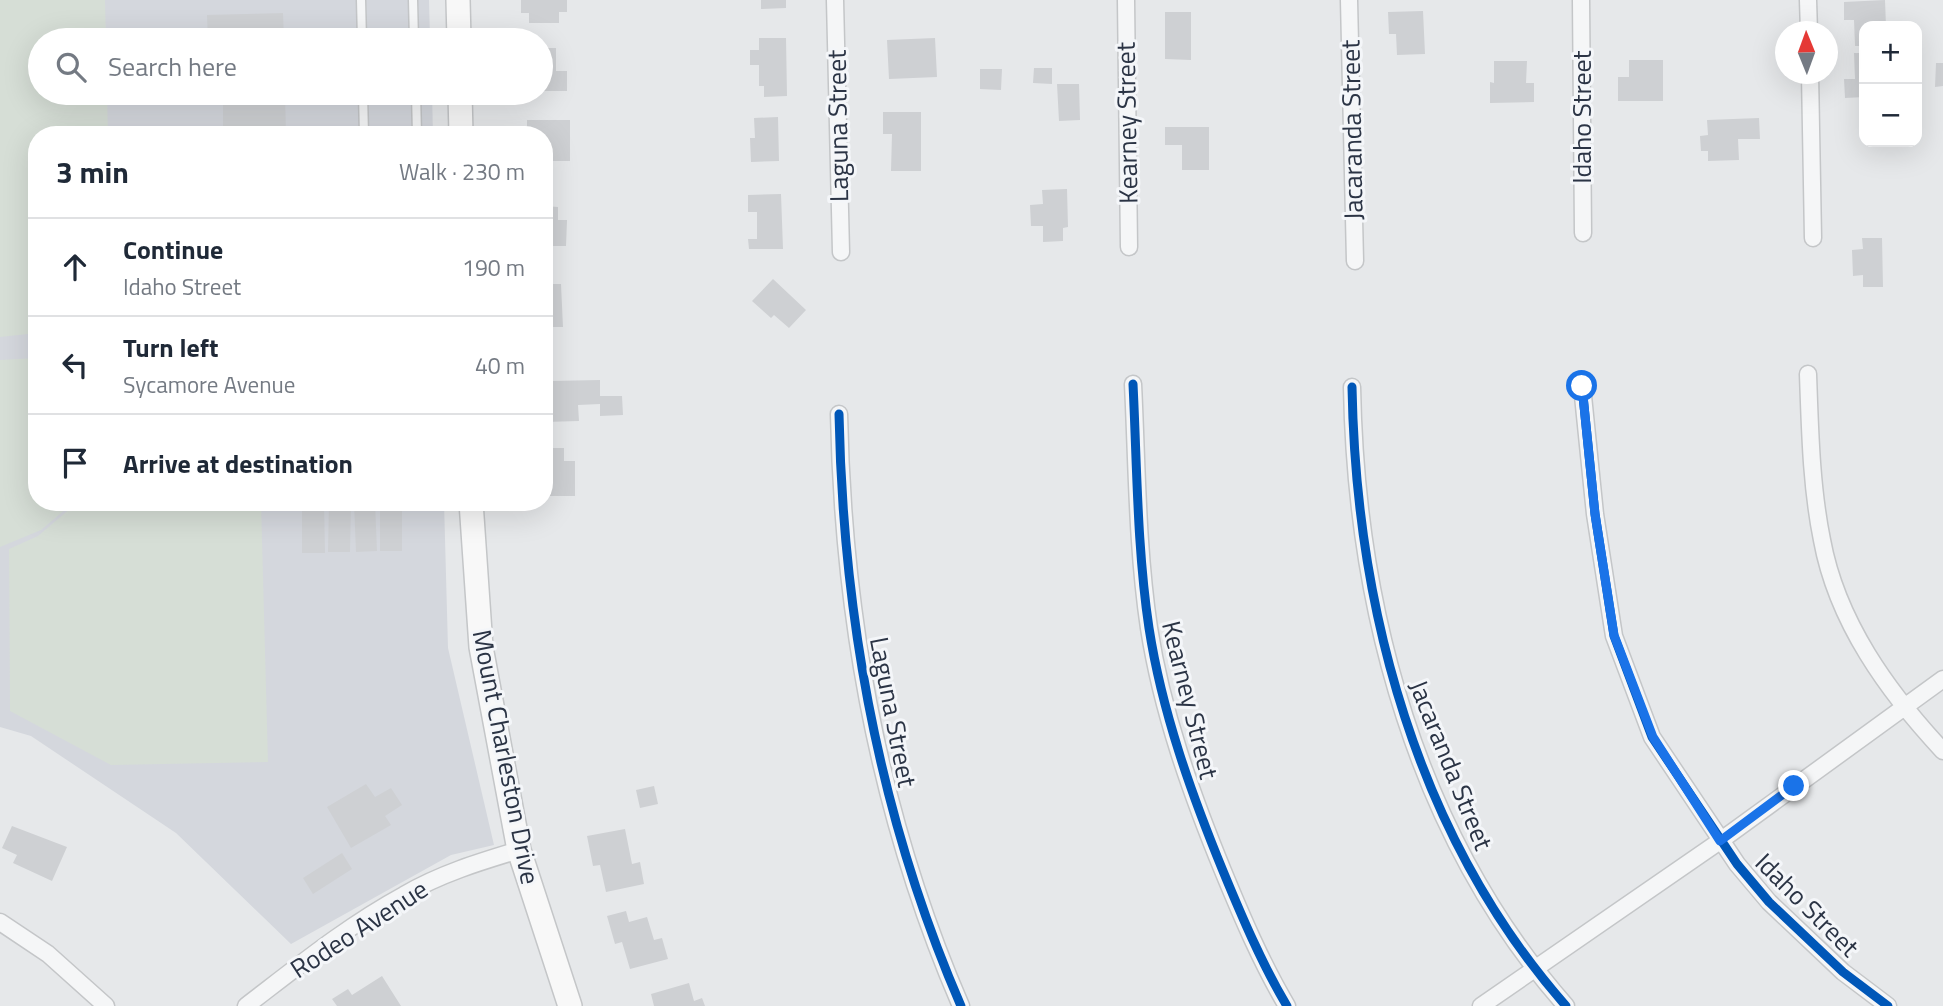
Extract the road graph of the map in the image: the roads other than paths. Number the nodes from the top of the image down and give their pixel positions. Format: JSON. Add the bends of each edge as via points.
{"nodes":[{"id":1,"x":361,"y":0,"type":"edge"},
{"id":2,"x":413,"y":0,"type":"edge"},
{"id":3,"x":458,"y":0,"type":"edge"},
{"id":4,"x":835,"y":0,"type":"edge"},
{"id":5,"x":1126,"y":0,"type":"edge"},
{"id":6,"x":1349,"y":0,"type":"edge"},
{"id":7,"x":1581,"y":0,"type":"edge"},
{"id":8,"x":1808,"y":0,"type":"edge"},
{"id":9,"x":1809,"y":21,"type":"edge"},
{"id":10,"x":362,"y":28,"type":"edge"},
{"id":11,"x":414,"y":28,"type":"edge"},
{"id":12,"x":459,"y":28,"type":"edge"},
{"id":13,"x":1810,"y":84,"type":"edge"},
{"id":14,"x":363,"y":105,"type":"edge"},
{"id":15,"x":416,"y":105,"type":"edge"},
{"id":16,"x":460,"y":105,"type":"edge"},
{"id":17,"x":364,"y":126,"type":"edge"},
{"id":18,"x":417,"y":126,"type":"edge"},
{"id":19,"x":461,"y":126,"type":"edge"},
{"id":20,"x":1583,"y":233,"type":"dead end"},
{"id":21,"x":1813,"y":238,"type":"dead end"},
{"id":22,"x":1129,"y":247,"type":"dead end"},
{"id":23,"x":841,"y":252,"type":"dead end"},
{"id":24,"x":1355,"y":261,"type":"dead end"},
{"id":25,"x":1808,"y":374,"type":"dead end"},
{"id":26,"x":1133,"y":384,"type":"dead end"},
{"id":27,"x":1582,"y":386,"type":"dead end"},
{"id":28,"x":1352,"y":387,"type":"dead end"},
{"id":29,"x":839,"y":414,"type":"dead end"},
{"id":30,"x":472,"y":511,"type":"edge"},
{"id":31,"x":1943,"y":679,"type":"edge"},
{"id":32,"x":1902,"y":708,"type":"junction"},
{"id":33,"x":1943,"y":751,"type":"edge"},
{"id":34,"x":1720,"y":841,"type":"junction"},
{"id":35,"x":519,"y":850,"type":"junction"},
{"id":36,"x":0,"y":922,"type":"edge"},
{"id":37,"x":1534,"y":970,"type":"junction"},
{"id":38,"x":106,"y":1006,"type":"edge"},
{"id":39,"x":246,"y":1006,"type":"edge"},
{"id":40,"x":569,"y":1006,"type":"edge"},
{"id":41,"x":961,"y":1006,"type":"edge"},
{"id":42,"x":1287,"y":1006,"type":"edge"},
{"id":43,"x":1481,"y":1006,"type":"edge"},
{"id":44,"x":1566,"y":1006,"type":"edge"},
{"id":45,"x":1888,"y":1006,"type":"edge"}],
"edges":[{"from":1,"to":10,"type":"lane"},
{"from":2,"to":11,"type":"lane"},
{"from":3,"to":12,"type":"street"},
{"from":4,"to":23,"type":"street","name":"Laguna Street"},
{"from":5,"to":22,"type":"street","name":"Kearney Street"},
{"from":6,"to":24,"type":"street","name":"Jacaranda Street"},
{"from":7,"to":20,"type":"street","name":"Idaho Street"},
{"from":8,"to":9,"type":"street"},
{"from":13,"to":21,"type":"street"},
{"from":14,"to":17,"type":"lane"},
{"from":15,"to":18,"type":"lane"},
{"from":16,"to":19,"type":"street"},
{"from":25,"to":32,"type":"street","via":[[1822,541],[1844,609]]},
{"from":26,"to":42,"type":"street","name":"Kearney Street","via":[[1143,579],[1168,717],[1200,815]]},
{"from":27,"to":34,"type":"street","name":"Idaho Street","via":[[1614,635],[1653,737]]},
{"from":28,"to":37,"type":"street","name":"Jacaranda Street","via":[[1353,445],[1370,584],[1398,705],[1450,831],[1500,922]]},
{"from":29,"to":41,"type":"street","name":"Laguna Street","via":[[846,561],[876,751],[904,855]]},
{"from":30,"to":35,"type":"street","name":"Mount Charleston Drive","via":[[481,647]]},
{"from":31,"to":32,"type":"street"},
{"from":32,"to":33,"type":"street"},
{"from":32,"to":34,"type":"street"},
{"from":34,"to":37,"type":"street"},
{"from":34,"to":45,"type":"street","name":"Idaho Street","via":[[1769,902],[1843,972]]},
{"from":35,"to":39,"type":"street","name":"Rodeo Avenue","via":[[465,866],[405,894],[335,938]]},
{"from":35,"to":40,"type":"street","name":"Mount Charleston Drive"},
{"from":36,"to":38,"type":"street","via":[[47,954]]},
{"from":37,"to":43,"type":"street"},
{"from":37,"to":44,"type":"street","name":"Jacaranda Street"}]}
